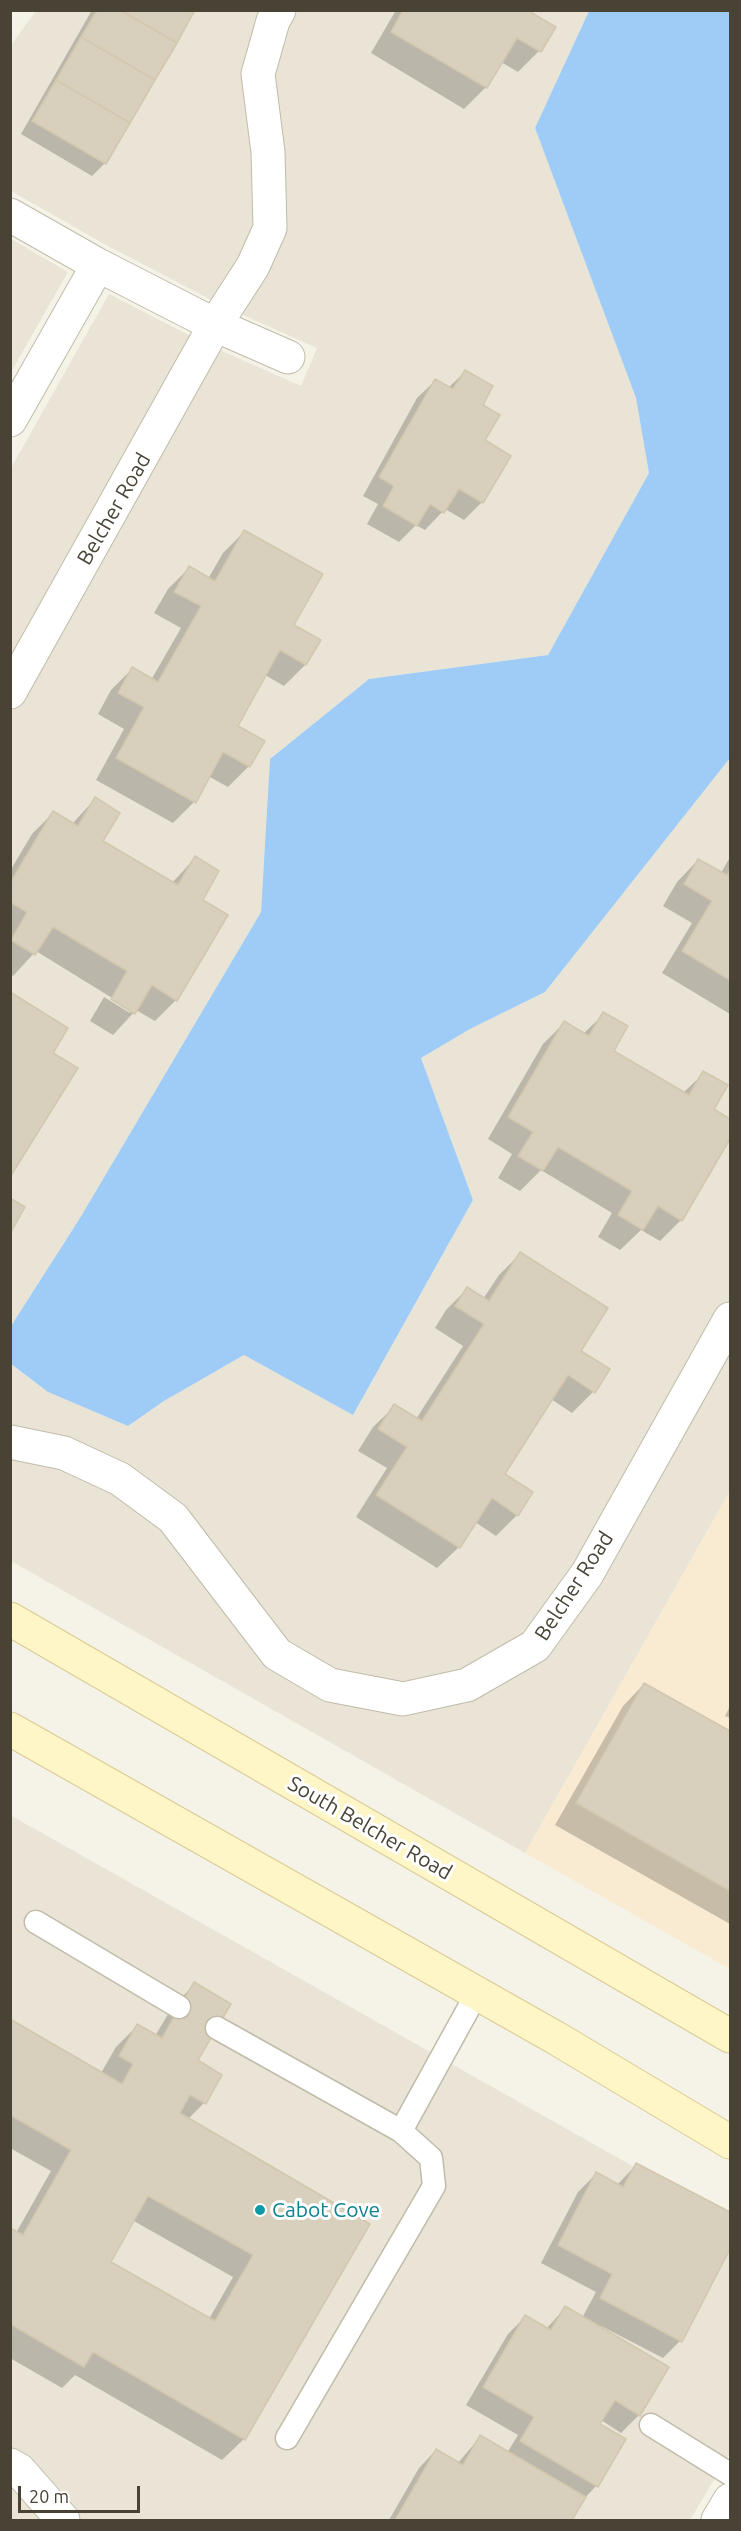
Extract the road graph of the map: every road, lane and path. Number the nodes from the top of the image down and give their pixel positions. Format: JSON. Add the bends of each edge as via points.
{"nodes":[{"id":1,"x":279,"y":10,"type":"edge"},
{"id":2,"x":10,"y":215,"type":"edge"},
{"id":3,"x":98,"y":265,"type":"junction"},
{"id":4,"x":215,"y":325,"type":"junction"},
{"id":5,"x":288,"y":357,"type":"dead end"},
{"id":6,"x":10,"y":420,"type":"edge"},
{"id":7,"x":10,"y":692,"type":"edge"},
{"id":8,"x":730,"y":1319,"type":"edge"},
{"id":9,"x":10,"y":1442,"type":"edge"},
{"id":10,"x":10,"y":1619,"type":"edge"},
{"id":11,"x":10,"y":1729,"type":"edge"},
{"id":12,"x":36,"y":1922,"type":"dead end"},
{"id":13,"x":477,"y":1993,"type":"junction"},
{"id":14,"x":179,"y":2007,"type":"dead end"},
{"id":15,"x":217,"y":2028,"type":"dead end"},
{"id":16,"x":730,"y":2036,"type":"edge"},
{"id":17,"x":401,"y":2131,"type":"junction"},
{"id":18,"x":730,"y":2142,"type":"edge"},
{"id":19,"x":651,"y":2425,"type":"dead end"},
{"id":20,"x":287,"y":2438,"type":"dead end"},
{"id":21,"x":10,"y":2465,"type":"edge"},
{"id":22,"x":730,"y":2474,"type":"edge"},
{"id":23,"x":730,"y":2500,"type":"edge"},
{"id":24,"x":63,"y":2520,"type":"edge"},
{"id":25,"x":718,"y":2520,"type":"edge"}],
"edges":[{"from":1,"to":4,"type":"street","name":"Belcher Road","via":[[258,74],[268,152],[270,228],[253,266]]},
{"from":2,"to":3,"type":"street"},
{"from":3,"to":4,"type":"street"},
{"from":3,"to":6,"type":"street"},
{"from":4,"to":5,"type":"street"},
{"from":4,"to":7,"type":"street","name":"Belcher Road"},
{"from":8,"to":9,"type":"street","name":"Belcher Road","via":[[587,1574],[535,1646],[467,1685],[403,1699],[330,1685],[277,1654],[173,1518],[120,1479],[64,1453]]},
{"from":10,"to":16,"type":"main road","name":"South Belcher Road"},
{"from":11,"to":13,"type":"main road"},
{"from":12,"to":14,"type":"lane"},
{"from":13,"to":17,"type":"lane"},
{"from":13,"to":18,"type":"main road"},
{"from":15,"to":17,"type":"lane"},
{"from":17,"to":20,"type":"lane","via":[[431,2158],[434,2186]]},
{"from":19,"to":22,"type":"lane"},
{"from":21,"to":24,"type":"street","via":[[19,2470]]},
{"from":23,"to":25,"type":"street"}]}
